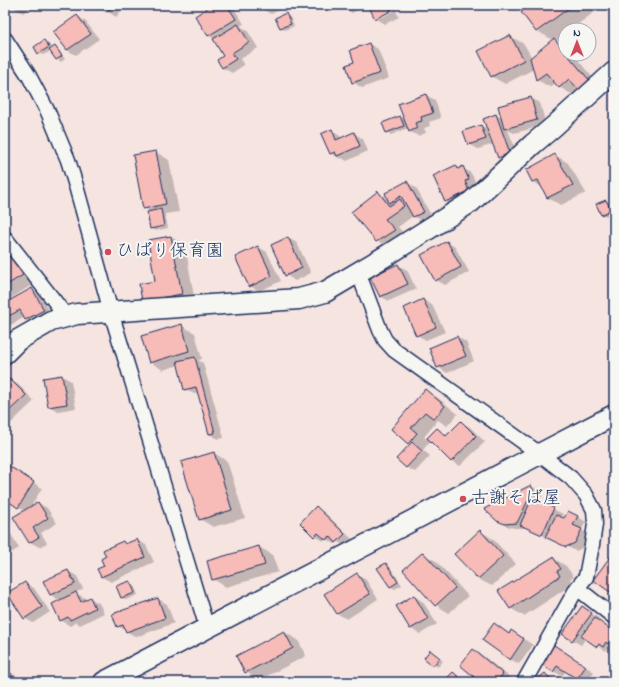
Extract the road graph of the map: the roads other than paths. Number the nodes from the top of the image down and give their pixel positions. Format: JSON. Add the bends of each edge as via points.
{"nodes":[{"id":1,"x":5,"y":39,"type":"edge"},
{"id":2,"x":614,"y":72,"type":"edge"},
{"id":3,"x":5,"y":238,"type":"edge"},
{"id":4,"x":358,"y":272,"type":"junction"},
{"id":5,"x":111,"y":312,"type":"junction"},
{"id":6,"x":67,"y":317,"type":"junction"},
{"id":7,"x":5,"y":353,"type":"edge"},
{"id":8,"x":614,"y":416,"type":"edge"},
{"id":9,"x":540,"y":454,"type":"junction"},
{"id":10,"x":577,"y":588,"type":"junction"},
{"id":11,"x":614,"y":617,"type":"edge"},
{"id":12,"x":207,"y":628,"type":"junction"},
{"id":13,"x":104,"y":682,"type":"edge"},
{"id":14,"x":524,"y":682,"type":"edge"}],
"edges":[{"from":1,"to":5,"type":"street","via":[[48,112],[68,160]]},
{"from":2,"to":4,"type":"street","via":[[471,202]]},
{"from":3,"to":6,"type":"street"},
{"from":4,"to":5,"type":"street","via":[[325,292],[299,299]]},
{"from":4,"to":9,"type":"street","via":[[380,330],[394,350]]},
{"from":5,"to":6,"type":"street"},
{"from":5,"to":12,"type":"street"},
{"from":6,"to":7,"type":"street","via":[[51,322],[18,340]]},
{"from":8,"to":9,"type":"street"},
{"from":9,"to":10,"type":"street","via":[[571,478],[586,495],[594,510],[595,524],[586,578]]},
{"from":9,"to":12,"type":"street"},
{"from":10,"to":11,"type":"street"},
{"from":10,"to":14,"type":"street"},
{"from":12,"to":13,"type":"street"}]}
